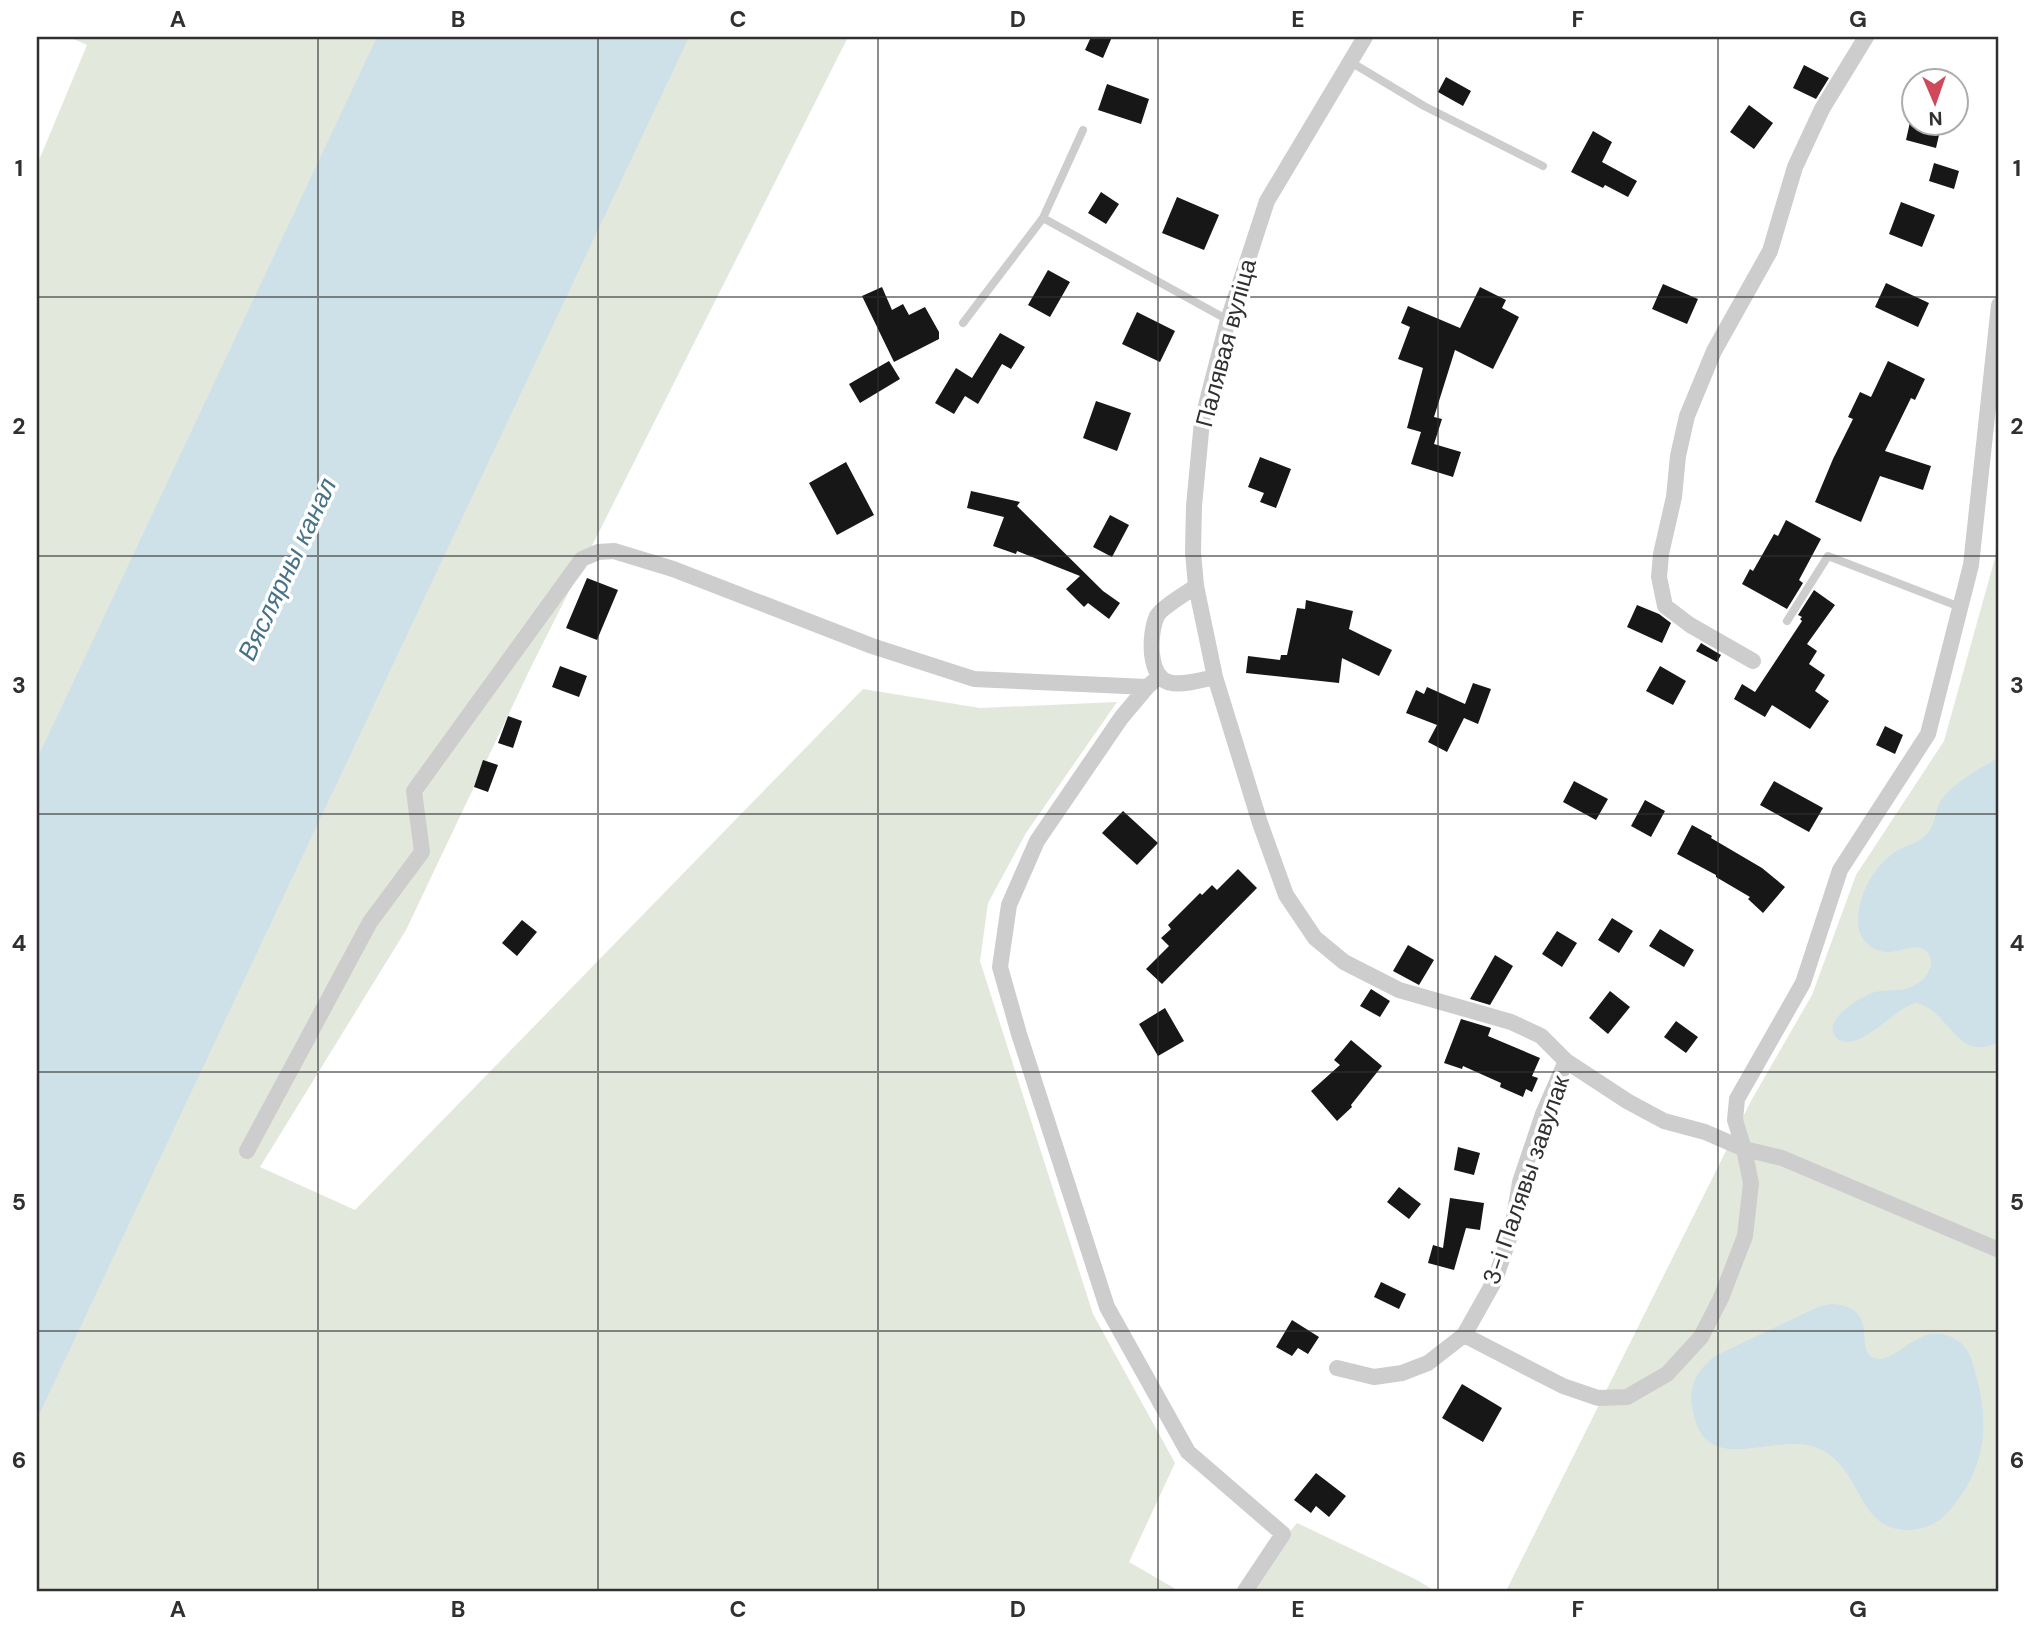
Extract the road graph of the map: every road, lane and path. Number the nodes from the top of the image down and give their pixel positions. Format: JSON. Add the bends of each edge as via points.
{"nodes":[{"id":1,"x":1364,"y":37,"type":"edge"},
{"id":2,"x":1866,"y":37,"type":"edge"},
{"id":3,"x":1349,"y":61,"type":"junction"},
{"id":4,"x":1083,"y":130,"type":"dead end"},
{"id":5,"x":1543,"y":166,"type":"dead end"},
{"id":6,"x":1043,"y":218,"type":"junction"},
{"id":7,"x":1999,"y":305,"type":"edge"},
{"id":8,"x":1228,"y":320,"type":"junction"},
{"id":9,"x":962,"y":323,"type":"dead end"},
{"id":10,"x":1196,"y":586,"type":"junction"},
{"id":11,"x":1960,"y":607,"type":"junction"},
{"id":12,"x":1787,"y":621,"type":"dead end"},
{"id":13,"x":1753,"y":661,"type":"dead end"},
{"id":14,"x":1215,"y":677,"type":"junction"},
{"id":15,"x":1153,"y":682,"type":"junction"},
{"id":16,"x":1241,"y":756,"type":"joint"},
{"id":17,"x":1566,"y":1061,"type":"junction"},
{"id":18,"x":1744,"y":1149,"type":"junction"},
{"id":19,"x":247,"y":1151,"type":"dead end"},
{"id":20,"x":1999,"y":1250,"type":"edge"},
{"id":21,"x":1464,"y":1335,"type":"junction"},
{"id":22,"x":1337,"y":1368,"type":"dead end"},
{"id":23,"x":1245,"y":1591,"type":"edge"}],
"edges":[{"from":1,"to":3,"type":"street","name":"Палявая вуліца"},
{"from":2,"to":13,"type":"street","via":[[1822,109],[1795,166],[1770,251],[1714,351],[1687,416],[1678,456],[1659,577],[1665,606]]},
{"from":3,"to":5,"type":"lane","via":[[1424,106]]},
{"from":3,"to":8,"type":"street","name":"Палявая вуліца","via":[[1267,201]]},
{"from":4,"to":6,"type":"lane"},
{"from":6,"to":8,"type":"lane"},
{"from":6,"to":9,"type":"lane"},
{"from":7,"to":11,"type":"street","via":[[1971,565]]},
{"from":8,"to":10,"type":"street","name":"Палявая вуліца","via":[[1202,421],[1194,506]]},
{"from":10,"to":14,"type":"street","name":"Палявая вуліца"},
{"from":10,"to":15,"type":"street","via":[[1158,615],[1151,658]]},
{"from":11,"to":12,"type":"lane","via":[[1828,555]]},
{"from":11,"to":18,"type":"street","via":[[1928,734],[1840,870],[1802,983],[1737,1098],[1735,1120]]},
{"from":14,"to":15,"type":"street","via":[[1189,683]]},
{"from":14,"to":16,"type":"street","name":"Палявая вуліца"},
{"from":15,"to":19,"type":"street","via":[[974,679],[872,646],[673,569],[614,551],[582,559],[414,791],[422,852],[370,922]]},
{"from":15,"to":23,"type":"street","via":[[1121,718],[1037,841],[1009,905],[1000,967],[1107,1307],[1188,1452],[1283,1534]]},
{"from":16,"to":17,"type":"street","name":"3-і Палявы завулак","via":[[1286,895],[1314,938],[1344,962],[1399,990],[1511,1022],[1541,1036]]},
{"from":17,"to":18,"type":"street","name":"3-і Палявы завулак","via":[[1664,1121]]},
{"from":17,"to":21,"type":"street","name":"3-і Палявы завулак","via":[[1520,1182],[1512,1229],[1495,1280]]},
{"from":18,"to":20,"type":"street","name":"3-і Палявы завулак","via":[[1782,1158]]},
{"from":18,"to":21,"type":"street","via":[[1751,1183],[1745,1236],[1701,1337],[1667,1374],[1627,1396],[1598,1398],[1563,1386]]},
{"from":21,"to":22,"type":"street","name":"3-і Палявы завулак","via":[[1428,1363],[1402,1373],[1374,1377]]}]}
